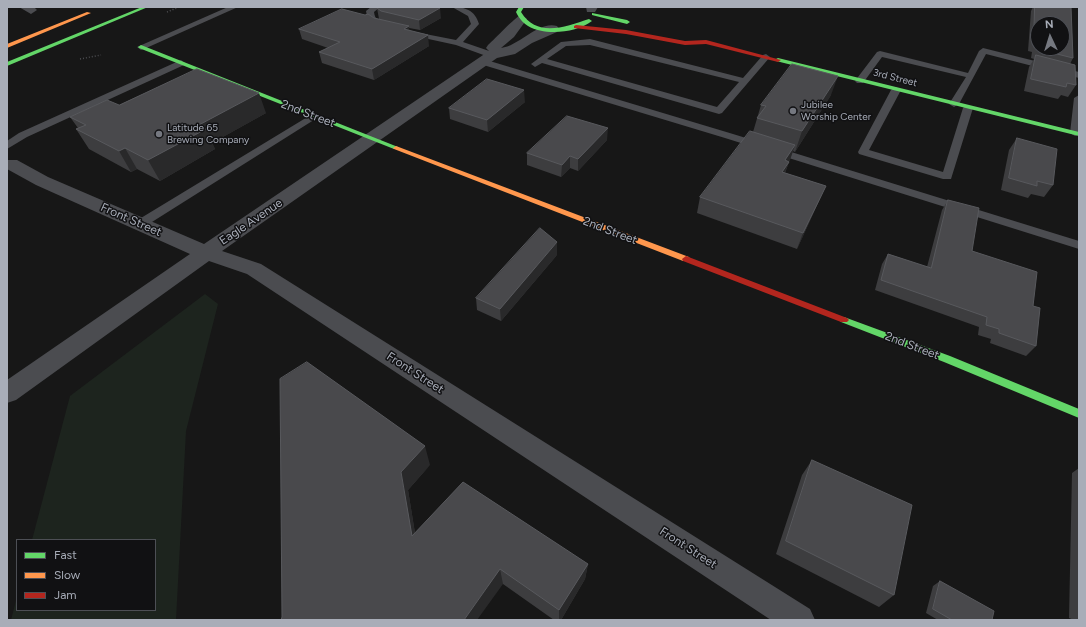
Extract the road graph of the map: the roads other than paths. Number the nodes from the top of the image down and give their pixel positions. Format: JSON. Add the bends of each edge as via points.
{"nodes":[{"id":1,"x":146,"y":7,"type":"edge"},
{"id":2,"x":234,"y":7,"type":"edge"},
{"id":3,"x":376,"y":7,"type":"edge"},
{"id":4,"x":456,"y":7,"type":"edge"},
{"id":5,"x":100,"y":9,"type":"dead end"},
{"id":6,"x":592,"y":9,"type":"edge"},
{"id":7,"x":518,"y":12,"type":"edge"},
{"id":8,"x":633,"y":24,"type":"dead end"},
{"id":9,"x":576,"y":27,"type":"junction"},
{"id":10,"x":391,"y":28,"type":"edge"},
{"id":11,"x":553,"y":29,"type":"junction"},
{"id":12,"x":404,"y":31,"type":"edge"},
{"id":13,"x":683,"y":33,"type":"dead end"},
{"id":14,"x":706,"y":42,"type":"junction"},
{"id":15,"x":458,"y":43,"type":"junction"},
{"id":16,"x":7,"y":46,"type":"edge"},
{"id":17,"x":141,"y":47,"type":"joint"},
{"id":18,"x":491,"y":56,"type":"junction"},
{"id":19,"x":766,"y":57,"type":"junction"},
{"id":20,"x":540,"y":60,"type":"junction"},
{"id":21,"x":181,"y":63,"type":"junction"},
{"id":22,"x":7,"y":64,"type":"edge"},
{"id":23,"x":522,"y":74,"type":"junction"},
{"id":24,"x":1079,"y":75,"type":"edge"},
{"id":25,"x":970,"y":76,"type":"junction"},
{"id":26,"x":745,"y":81,"type":"junction"},
{"id":27,"x":860,"y":81,"type":"junction"},
{"id":28,"x":896,"y":90,"type":"junction"},
{"id":29,"x":1079,"y":98,"type":"edge"},
{"id":30,"x":954,"y":104,"type":"junction"},
{"id":31,"x":968,"y":108,"type":"junction"},
{"id":32,"x":314,"y":116,"type":"junction"},
{"id":33,"x":1077,"y":134,"type":"edge"},
{"id":34,"x":373,"y":138,"type":"junction"},
{"id":35,"x":8,"y":157,"type":"edge"},
{"id":36,"x":140,"y":224,"type":"junction"},
{"id":37,"x":1079,"y":245,"type":"edge"},
{"id":38,"x":206,"y":252,"type":"junction"},
{"id":39,"x":7,"y":393,"type":"edge"},
{"id":40,"x":1079,"y":414,"type":"edge"},
{"id":41,"x":799,"y":620,"type":"edge"}],
"edges":[{"from":1,"to":22,"type":"main road"},
{"from":2,"to":17,"type":"lane"},
{"from":3,"to":10,"type":"lane","via":[[370,11],[372,21]]},
{"from":4,"to":15,"type":"lane","via":[[469,12],[475,24]]},
{"from":5,"to":16,"type":"main road"},
{"from":6,"to":8,"type":"main road"},
{"from":6,"to":9,"type":"main road","via":[[592,19]]},
{"from":7,"to":11,"type":"main road","via":[[534,26]]},
{"from":7,"to":18,"type":"street","name":"Eagle Avenue","via":[[509,34],[493,48]]},
{"from":9,"to":11,"type":"main road"},
{"from":9,"to":14,"type":"main road","name":"3rd Street","via":[[685,42]]},
{"from":11,"to":18,"type":"street","name":"Eagle Avenue","via":[[527,40],[510,51]]},
{"from":12,"to":15,"type":"lane"},
{"from":13,"to":14,"type":"main road","name":"3rd Street","via":[[697,36]]},
{"from":14,"to":19,"type":"main road","name":"3rd Street"},
{"from":15,"to":18,"type":"lane"},
{"from":17,"to":21,"type":"main road","name":"2nd Street"},
{"from":18,"to":23,"type":"lane"},
{"from":18,"to":34,"type":"street","name":"Eagle Avenue"},
{"from":19,"to":26,"type":"lane"},
{"from":19,"to":27,"type":"main road","name":"3rd Street"},
{"from":20,"to":23,"type":"lane"},
{"from":20,"to":26,"type":"lane","via":[[564,44],[590,42]]},
{"from":20,"to":26,"type":"lane","via":[[719,111]]},
{"from":21,"to":32,"type":"main road","name":"2nd Street"},
{"from":21,"to":35,"type":"lane","via":[[23,135]]},
{"from":23,"to":37,"type":"lane"},
{"from":24,"to":25,"type":"lane","via":[[983,51]]},
{"from":25,"to":27,"type":"lane","via":[[880,54]]},
{"from":25,"to":30,"type":"lane"},
{"from":27,"to":28,"type":"main road","name":"3rd Street"},
{"from":28,"to":30,"type":"main road","name":"3rd Street"},
{"from":28,"to":31,"type":"lane","via":[[863,152],[947,177]]},
{"from":29,"to":33,"type":"lane"},
{"from":30,"to":31,"type":"main road","name":"3rd Street"},
{"from":31,"to":33,"type":"main road","name":"3rd Street"},
{"from":32,"to":34,"type":"main road","name":"2nd Street"},
{"from":32,"to":36,"type":"lane"},
{"from":34,"to":38,"type":"street","name":"Eagle Avenue"},
{"from":34,"to":40,"type":"main road","name":"2nd Street","via":[[947,359]]},
{"from":35,"to":36,"type":"street","name":"Front Street","via":[[42,180]]},
{"from":36,"to":38,"type":"street","name":"Front Street"},
{"from":38,"to":39,"type":"street","name":"Eagle Avenue"},
{"from":38,"to":41,"type":"street","name":"Front Street","via":[[254,269]]}]}
